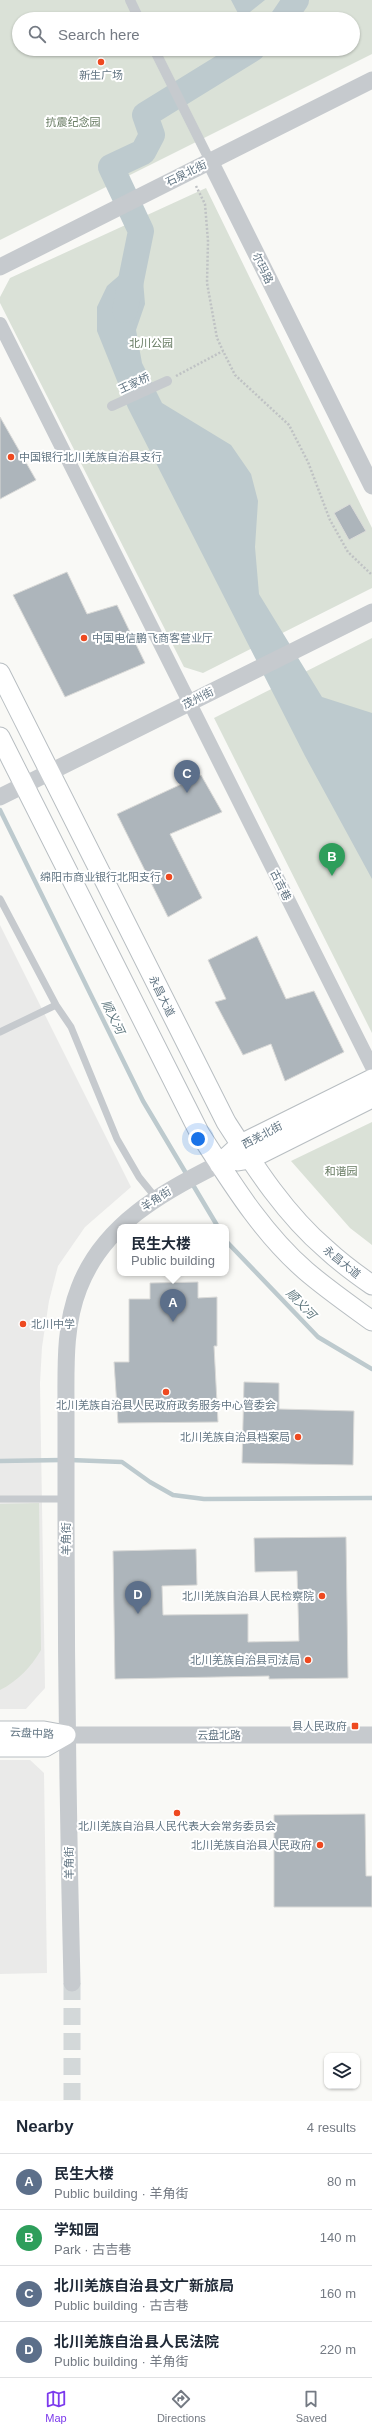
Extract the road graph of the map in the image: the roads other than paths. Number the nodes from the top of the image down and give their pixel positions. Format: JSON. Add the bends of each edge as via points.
{"nodes":[{"id":1,"x":130,"y":0,"type":"edge"},
{"id":2,"x":136,"y":12,"type":"edge"},
{"id":3,"x":157,"y":56,"type":"edge"},
{"id":4,"x":372,"y":80,"type":"edge"},
{"id":5,"x":210,"y":161,"type":"junction"},
{"id":6,"x":0,"y":267,"type":"edge"},
{"id":7,"x":0,"y":324,"type":"edge"},
{"id":8,"x":167,"y":381,"type":"road end"},
{"id":9,"x":112,"y":406,"type":"dead end"},
{"id":10,"x":372,"y":486,"type":"edge"},
{"id":11,"x":372,"y":612,"type":"edge"},
{"id":12,"x":0,"y":673,"type":"edge"},
{"id":13,"x":191,"y":702,"type":"junction"},
{"id":14,"x":0,"y":737,"type":"edge"},
{"id":15,"x":50,"y":772,"type":"junction"},
{"id":16,"x":11,"y":792,"type":"edge"},
{"id":17,"x":0,"y":899,"type":"edge"},
{"id":18,"x":56,"y":1005,"type":"junction"},
{"id":19,"x":0,"y":1032,"type":"edge"},
{"id":20,"x":372,"y":1067,"type":"edge"},
{"id":21,"x":372,"y":1079,"type":"edge"},
{"id":22,"x":372,"y":1098,"type":"edge"},
{"id":23,"x":245,"y":1152,"type":"junction"},
{"id":24,"x":219,"y":1164,"type":"junction"},
{"id":25,"x":161,"y":1195,"type":"junction"},
{"id":26,"x":123,"y":1224,"type":"edge"},
{"id":27,"x":117,"y":1230,"type":"edge"},
{"id":28,"x":372,"y":1285,"type":"edge"},
{"id":29,"x":372,"y":1321,"type":"edge"},
{"id":30,"x":0,"y":1498,"type":"edge"},
{"id":31,"x":66,"y":1499,"type":"junction"},
{"id":32,"x":0,"y":1731,"type":"edge"},
{"id":33,"x":66,"y":1735,"type":"junction"},
{"id":34,"x":372,"y":1735,"type":"edge"},
{"id":35,"x":0,"y":1747,"type":"edge"},
{"id":36,"x":72,"y":1983,"type":"tunnel mouth"}],
"edges":[{"from":1,"to":2,"type":"street"},
{"from":3,"to":5,"type":"street","name":"尔玛路"},
{"from":4,"to":5,"type":"street","name":"石泉北街"},
{"from":5,"to":6,"type":"street","name":"石泉北街"},
{"from":5,"to":10,"type":"street","name":"尔玛路"},
{"from":7,"to":13,"type":"street","name":"古吉巷"},
{"from":8,"to":9,"type":"street","name":"王家桥"},
{"from":11,"to":13,"type":"street","name":"茂州街"},
{"from":12,"to":15,"type":"main road","name":"永昌大道"},
{"from":13,"to":15,"type":"street","name":"茂州街"},
{"from":13,"to":20,"type":"street","name":"古吉巷"},
{"from":14,"to":16,"type":"main road"},
{"from":15,"to":16,"type":"street","name":"茂州街"},
{"from":15,"to":23,"type":"main road","name":"永昌大道","via":[[196,1065]]},
{"from":16,"to":24,"type":"main road"},
{"from":17,"to":18,"type":"lane"},
{"from":18,"to":19,"type":"lane"},
{"from":18,"to":25,"type":"lane","via":[[71,1027],[117,1139],[139,1177]]},
{"from":21,"to":23,"type":"main road","name":"西羌北街"},
{"from":22,"to":23,"type":"main road","name":"西羌北街"},
{"from":23,"to":24,"type":"main road","name":"西羌北街"},
{"from":23,"to":28,"type":"main road","name":"永昌大道","via":[[296,1219],[325,1249]]},
{"from":24,"to":25,"type":"street","name":"羊角街"},
{"from":24,"to":29,"type":"main road","via":[[237,1192],[300,1265]]},
{"from":25,"to":26,"type":"street","name":"羊角街"},
{"from":27,"to":31,"type":"street","name":"羊角街","via":[[105,1243],[80,1286],[72,1310],[68,1336]]},
{"from":30,"to":31,"type":"lane"},
{"from":31,"to":33,"type":"street","name":"羊角街"},
{"from":32,"to":33,"type":"main road","name":"云盘中路","via":[[44,1731]]},
{"from":33,"to":34,"type":"street","name":"云盘北路"},
{"from":33,"to":35,"type":"main road","name":"云盘中路","via":[[45,1747]]},
{"from":33,"to":36,"type":"street","name":"羊角街"}]}
